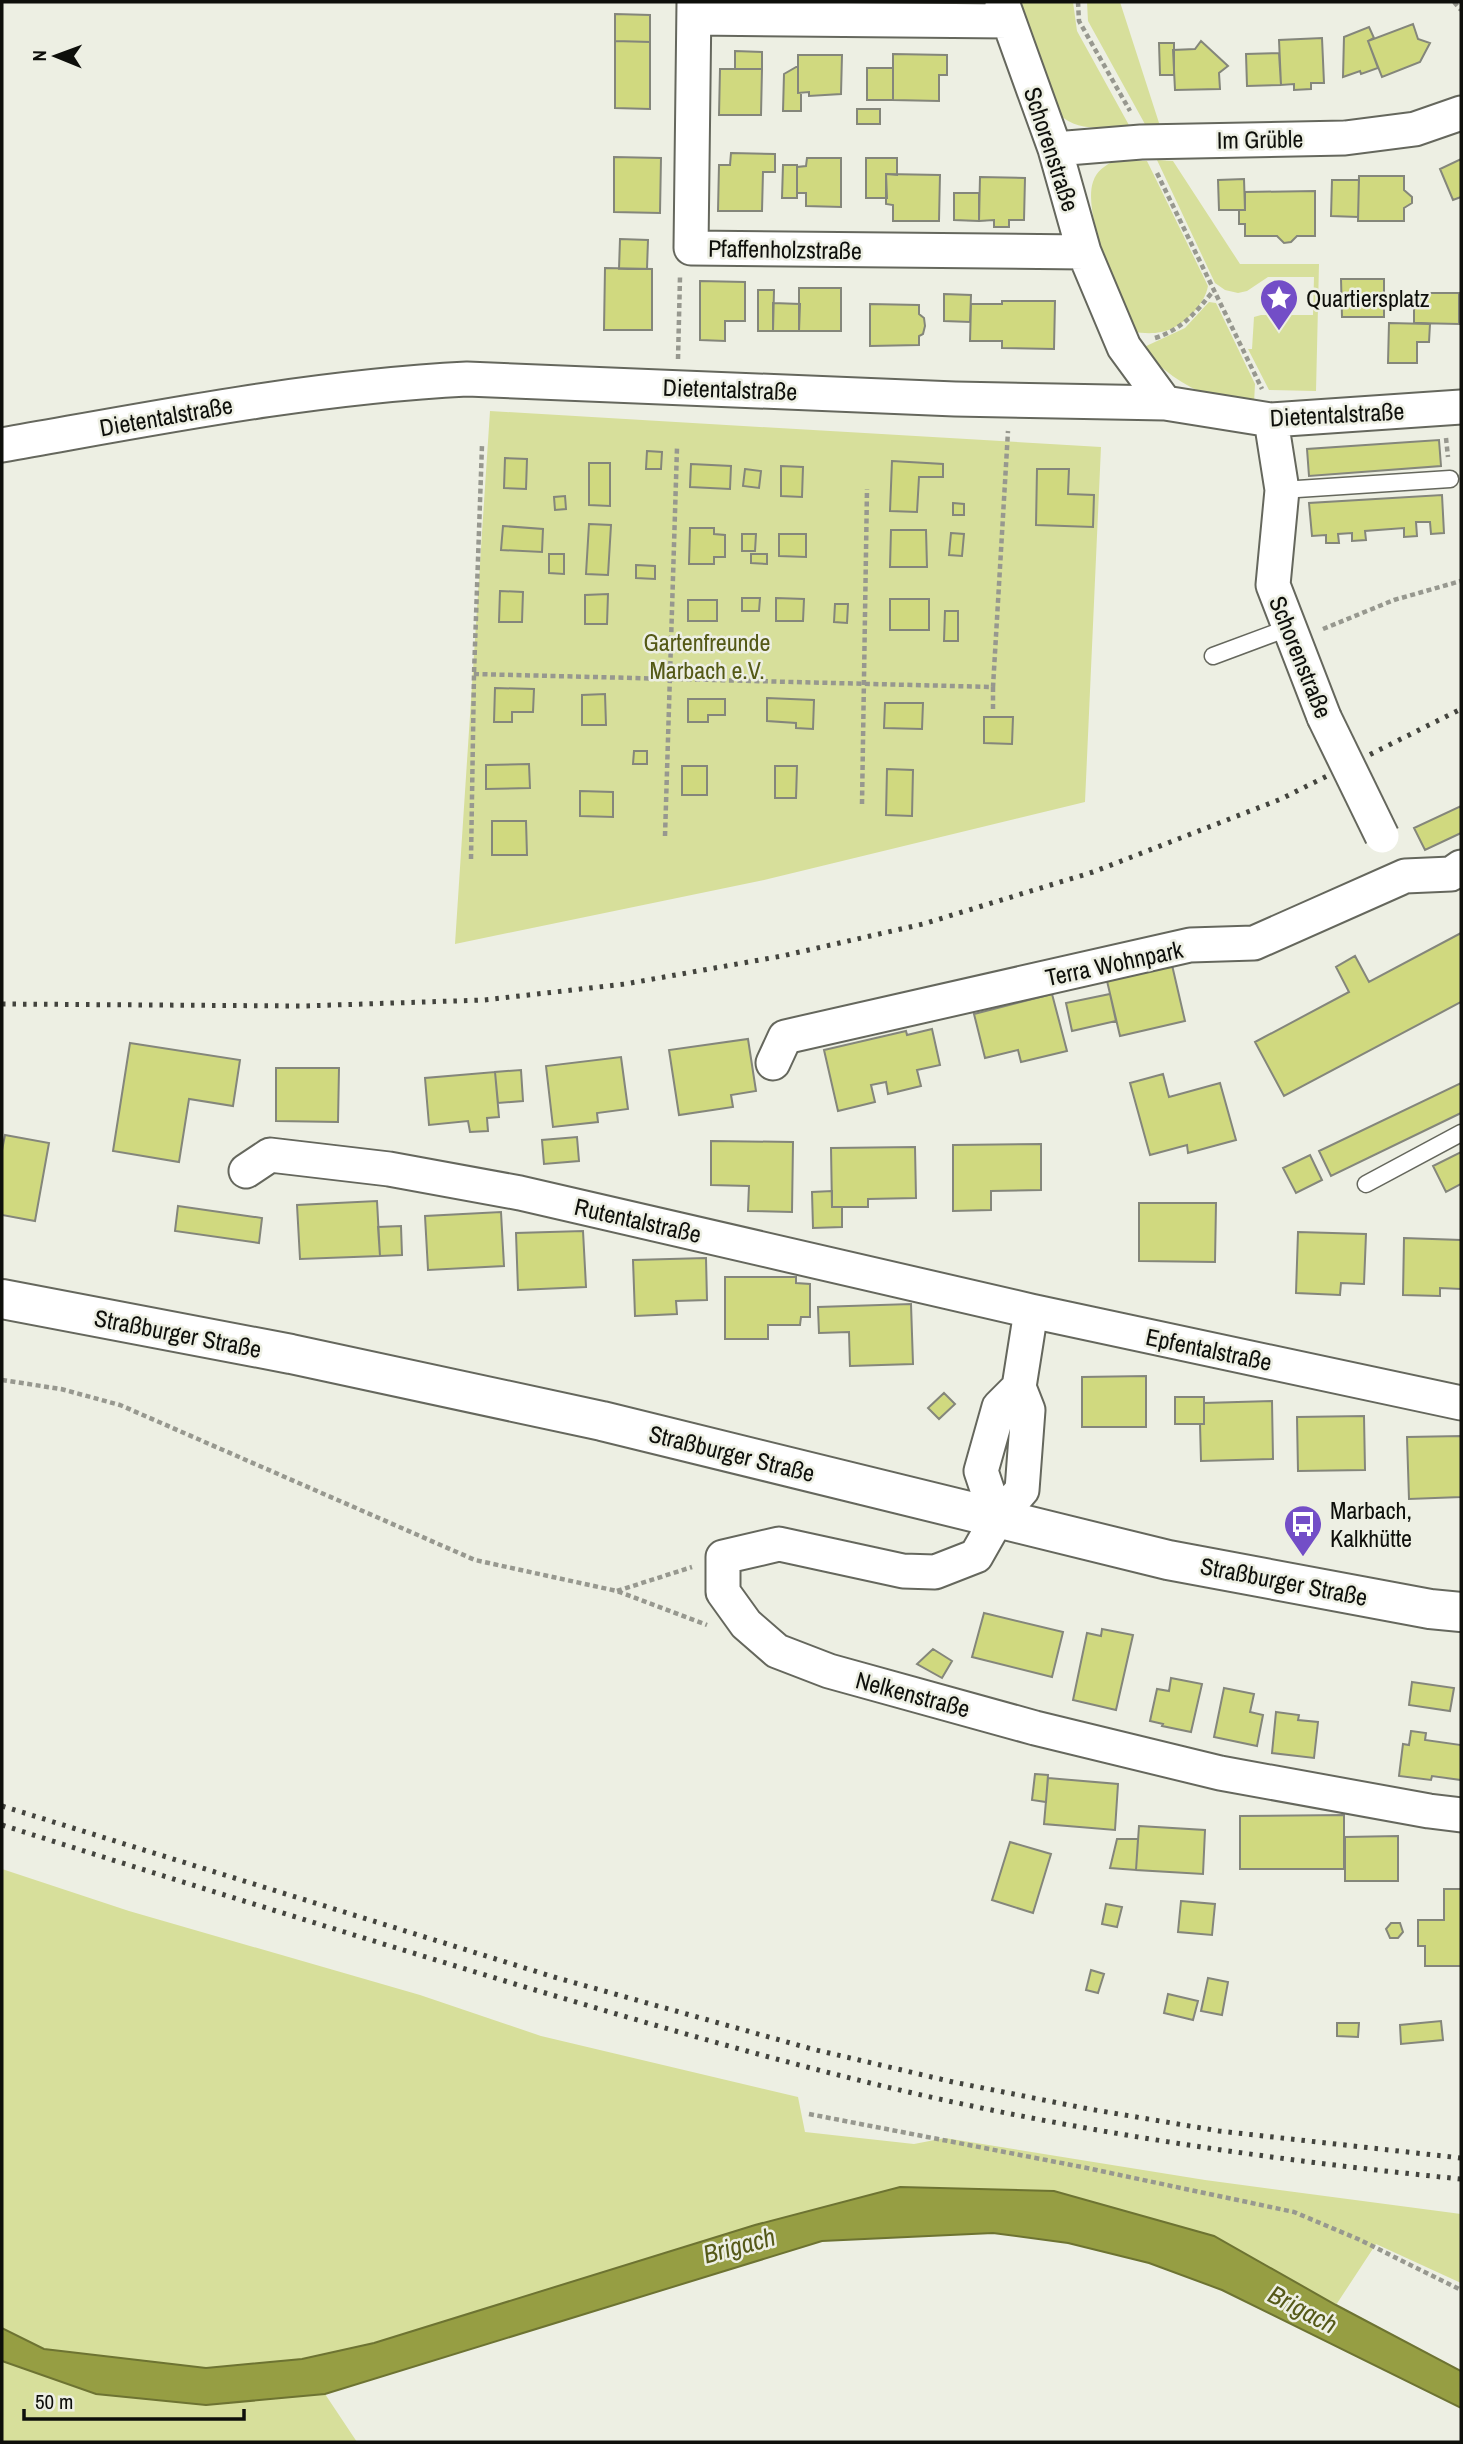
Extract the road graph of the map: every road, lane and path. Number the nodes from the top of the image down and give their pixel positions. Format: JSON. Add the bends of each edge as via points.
{"nodes":[{"id":1,"x":1078,"y":2,"type":"edge"},
{"id":2,"x":1454,"y":2,"type":"edge"},
{"id":3,"x":694,"y":10,"type":"edge"},
{"id":4,"x":1461,"y":10,"type":"edge"},
{"id":5,"x":1005,"y":12,"type":"edge"},
{"id":6,"x":1461,"y":113,"type":"edge"},
{"id":7,"x":1141,"y":142,"type":"junction"},
{"id":8,"x":1055,"y":149,"type":"junction"},
{"id":9,"x":691,"y":248,"type":"junction"},
{"id":10,"x":1084,"y":252,"type":"junction"},
{"id":11,"x":1214,"y":290,"type":"junction"},
{"id":12,"x":1124,"y":347,"type":"junction"},
{"id":13,"x":678,"y":387,"type":"junction"},
{"id":14,"x":1010,"y":399,"type":"junction"},
{"id":15,"x":1165,"y":403,"type":"junction"},
{"id":16,"x":1452,"y":408,"type":"edge"},
{"id":17,"x":1271,"y":420,"type":"junction"},
{"id":18,"x":2,"y":445,"type":"edge"},
{"id":19,"x":482,"y":445,"type":"dead end"},
{"id":20,"x":677,"y":447,"type":"dead end"},
{"id":21,"x":1450,"y":479,"type":"joint"},
{"id":22,"x":867,"y":489,"type":"dead end"},
{"id":23,"x":1282,"y":489,"type":"junction"},
{"id":24,"x":1461,"y":581,"type":"edge"},
{"id":25,"x":1294,"y":633,"type":"junction"},
{"id":26,"x":1213,"y":656,"type":"dead end"},
{"id":27,"x":474,"y":674,"type":"junction"},
{"id":28,"x":671,"y":680,"type":"junction"},
{"id":29,"x":865,"y":685,"type":"junction"},
{"id":30,"x":993,"y":687,"type":"junction"},
{"id":31,"x":993,"y":709,"type":"dead end"},
{"id":32,"x":862,"y":804,"type":"dead end"},
{"id":33,"x":665,"y":836,"type":"dead end"},
{"id":34,"x":471,"y":859,"type":"dead end"},
{"id":35,"x":1405,"y":876,"type":"junction"},
{"id":36,"x":1458,"y":876,"type":"edge"},
{"id":37,"x":773,"y":1063,"type":"dead end"},
{"id":38,"x":1461,"y":1133,"type":"edge"},
{"id":39,"x":246,"y":1171,"type":"dead end"},
{"id":40,"x":1366,"y":1184,"type":"dead end"},
{"id":41,"x":2,"y":1299,"type":"edge"},
{"id":42,"x":1031,"y":1311,"type":"junction"},
{"id":43,"x":2,"y":1380,"type":"edge"},
{"id":44,"x":1461,"y":1403,"type":"edge"},
{"id":45,"x":997,"y":1519,"type":"junction"},
{"id":46,"x":723,"y":1557,"type":"junction"},
{"id":47,"x":617,"y":1591,"type":"junction"},
{"id":48,"x":1461,"y":1612,"type":"edge"},
{"id":49,"x":715,"y":1628,"type":"dead end"},
{"id":50,"x":1461,"y":1815,"type":"edge"},
{"id":51,"x":809,"y":2114,"type":"dead end"},
{"id":52,"x":1461,"y":2290,"type":"edge"}],
"edges":[{"from":1,"to":7,"type":"path","via":[[1079,21],[1135,120]]},
{"from":2,"to":4,"type":"path"},
{"from":3,"to":5,"type":"street"},
{"from":3,"to":9,"type":"street","name":"Pfaffenholzstraße"},
{"from":5,"to":8,"type":"street","name":"Schorenstraße"},
{"from":6,"to":7,"type":"street","name":"Im Grüble","via":[[1415,128],[1345,138]]},
{"from":7,"to":8,"type":"street","name":"Im Grüble"},
{"from":7,"to":11,"type":"path"},
{"from":8,"to":10,"type":"street","name":"Schorenstraße"},
{"from":9,"to":10,"type":"street","name":"Pfaffenholzstraße"},
{"from":9,"to":13,"type":"path","via":[[680,264]]},
{"from":10,"to":12,"type":"street","name":"Schorenstraße"},
{"from":11,"to":12,"type":"path","via":[[1176,330]]},
{"from":11,"to":17,"type":"path","via":[[1261,386]]},
{"from":12,"to":15,"type":"street","name":"Schorenstraße"},
{"from":13,"to":14,"type":"street","name":"Dietentalstraße"},
{"from":13,"to":18,"type":"street","name":"Dietentalstraße","via":[[467,379],[408,382],[255,400]]},
{"from":14,"to":15,"type":"street","name":"Dietentalstraße"},
{"from":14,"to":30,"type":"path"},
{"from":15,"to":17,"type":"street","name":"Dietentalstraße"},
{"from":16,"to":17,"type":"street","name":"Dietentalstraße"},
{"from":16,"to":21,"type":"path"},
{"from":17,"to":23,"type":"street","name":"Schorenstraße"},
{"from":19,"to":27,"type":"path"},
{"from":20,"to":28,"type":"path"},
{"from":21,"to":23,"type":"lane"},
{"from":22,"to":29,"type":"path"},
{"from":23,"to":25,"type":"street","name":"Schorenstraße","via":[[1273,585]]},
{"from":24,"to":25,"type":"path"},
{"from":25,"to":26,"type":"lane"},
{"from":25,"to":35,"type":"street","name":"Schorenstraße","bridge":true,"via":[[1324,717]]},
{"from":27,"to":28,"type":"path"},
{"from":27,"to":34,"type":"path"},
{"from":28,"to":29,"type":"path"},
{"from":28,"to":33,"type":"path"},
{"from":29,"to":30,"type":"path"},
{"from":29,"to":32,"type":"path"},
{"from":30,"to":31,"type":"path"},
{"from":35,"to":36,"type":"street","name":"Terra Wohnpark"},
{"from":35,"to":37,"type":"street","name":"Terra Wohnpark","via":[[1254,943],[1190,945],[785,1037]]},
{"from":38,"to":40,"type":"lane"},
{"from":39,"to":42,"type":"street","name":"Rutentalstraße","via":[[270,1155],[389,1169],[520,1194]]},
{"from":41,"to":45,"type":"main road","name":"Straßburger Straße","via":[[291,1354],[602,1421]]},
{"from":42,"to":44,"type":"street","name":"Epfentalstraße"},
{"from":42,"to":45,"type":"street","via":[[1019,1387],[1028,1410],[1022,1490]]},
{"from":43,"to":47,"type":"path","via":[[120,1405],[475,1560]]},
{"from":45,"to":46,"type":"street","via":[[976,1556],[935,1572],[903,1571],[779,1544]]},
{"from":45,"to":48,"type":"main road","name":"Straßburger Straße","via":[[1168,1560]]},
{"from":46,"to":47,"type":"path"},
{"from":46,"to":50,"type":"street","name":"Nelkenstraße","via":[[723,1592],[746,1624],[777,1651],[829,1671],[1220,1773]]},
{"from":47,"to":49,"type":"path"},
{"from":51,"to":52,"type":"path","via":[[1293,2212]]}]}
